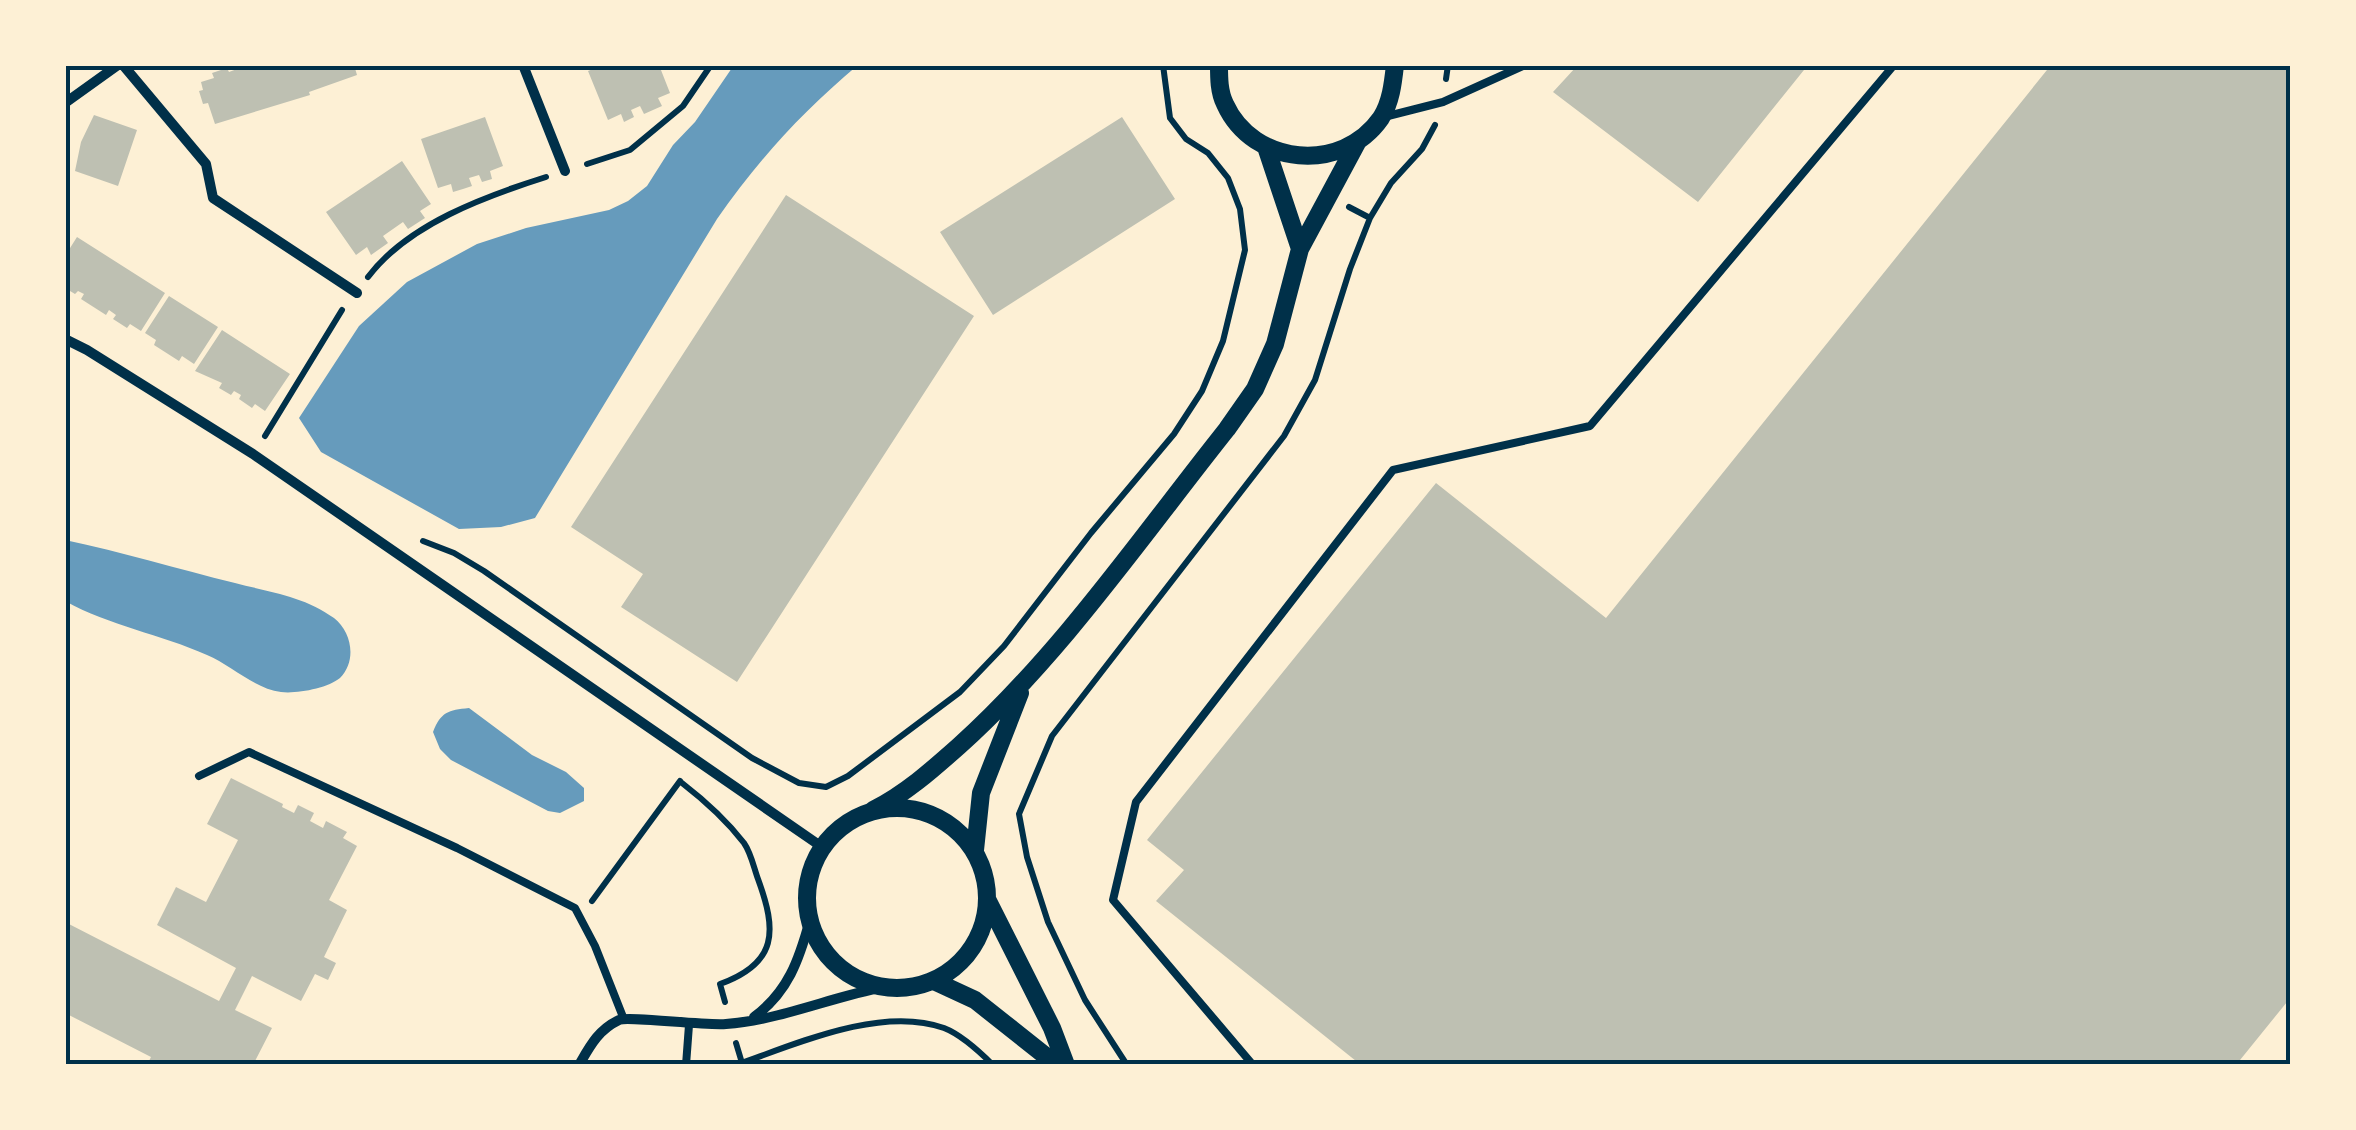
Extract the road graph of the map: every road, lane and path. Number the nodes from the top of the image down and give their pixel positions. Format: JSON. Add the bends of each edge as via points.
{"nodes":[{"id":1,"x":120,"y":65,"type":"edge"},
{"id":2,"x":523,"y":65,"type":"edge"},
{"id":3,"x":711,"y":65,"type":"edge"},
{"id":4,"x":1164,"y":65,"type":"edge"},
{"id":5,"x":1208,"y":65,"type":"edge"},
{"id":6,"x":1219,"y":65,"type":"edge"},
{"id":7,"x":1395,"y":65,"type":"edge"},
{"id":8,"x":1524,"y":65,"type":"edge"},
{"id":9,"x":1894,"y":65,"type":"edge"},
{"id":10,"x":1220,"y":86,"type":"junction"},
{"id":11,"x":65,"y":102,"type":"edge"},
{"id":12,"x":1439,"y":117,"type":"dead end"},
{"id":13,"x":1380,"y":118,"type":"junction"},
{"id":14,"x":1358,"y":141,"type":"junction"},
{"id":15,"x":1266,"y":147,"type":"junction"},
{"id":16,"x":565,"y":170,"type":"junction"},
{"id":17,"x":494,"y":193,"type":"dead end"},
{"id":18,"x":1252,"y":204,"type":"dead end"},
{"id":19,"x":1348,"y":207,"type":"dead end"},
{"id":20,"x":1240,"y":208,"type":"junction"},
{"id":21,"x":1370,"y":218,"type":"junction"},
{"id":22,"x":1300,"y":249,"type":"junction"},
{"id":23,"x":357,"y":292,"type":"dead end"},
{"id":24,"x":65,"y":339,"type":"edge"},
{"id":25,"x":415,"y":539,"type":"dead end"},
{"id":26,"x":1025,"y":684,"type":"junction"},
{"id":27,"x":665,"y":770,"type":"dead end"},
{"id":28,"x":199,"y":776,"type":"dead end"},
{"id":29,"x":680,"y":781,"type":"junction"},
{"id":30,"x":872,"y":810,"type":"junction"},
{"id":31,"x":822,"y":847,"type":"junction"},
{"id":32,"x":974,"y":850,"type":"junction"},
{"id":33,"x":988,"y":901,"type":"junction"},
{"id":34,"x":580,"y":918,"type":"junction"},
{"id":35,"x":810,"y":920,"type":"junction"},
{"id":36,"x":934,"y":980,"type":"junction"},
{"id":37,"x":884,"y":987,"type":"junction"},
{"id":38,"x":724,"y":998,"type":"dead end"},
{"id":39,"x":623,"y":1017,"type":"junction"},
{"id":40,"x":753,"y":1018,"type":"junction"},
{"id":41,"x":689,"y":1025,"type":"junction"},
{"id":42,"x":738,"y":1050,"type":"dead end"},
{"id":43,"x":739,"y":1064,"type":"edge"},
{"id":44,"x":579,"y":1065,"type":"edge"},
{"id":45,"x":686,"y":1065,"type":"edge"},
{"id":46,"x":993,"y":1065,"type":"edge"},
{"id":47,"x":1057,"y":1065,"type":"edge"},
{"id":48,"x":1066,"y":1065,"type":"edge"},
{"id":49,"x":1126,"y":1065,"type":"edge"},
{"id":50,"x":1253,"y":1065,"type":"edge"}],
"edges":[{"from":1,"to":11,"type":"street"},
{"from":1,"to":23,"type":"street","via":[[206,164],[214,198]]},
{"from":2,"to":16,"type":"street"},
{"from":3,"to":16,"type":"path","via":[[683,106],[630,150]]},
{"from":4,"to":20,"type":"path","via":[[1170,118],[1228,178]]},
{"from":5,"to":10,"type":"lane"},
{"from":6,"to":10,"type":"street"},
{"from":7,"to":13,"type":"street"},
{"from":8,"to":13,"type":"lane","via":[[1442,102]]},
{"from":9,"to":50,"type":"lane","via":[[1590,426],[1393,470],[1136,802],[1113,900]]},
{"from":10,"to":15,"type":"street","via":[[1242,130]]},
{"from":12,"to":21,"type":"path"},
{"from":13,"to":14,"type":"street"},
{"from":14,"to":15,"type":"street","via":[[1327,155],[1298,157]]},
{"from":14,"to":22,"type":"street"},
{"from":15,"to":22,"type":"street"},
{"from":16,"to":17,"type":"path"},
{"from":18,"to":20,"type":"path"},
{"from":19,"to":21,"type":"path"},
{"from":20,"to":25,"type":"path","via":[[1245,250],[1223,341],[1174,434],[960,692],[826,788],[799,783],[752,758],[484,571]]},
{"from":21,"to":49,"type":"path","via":[[1316,380],[1284,436],[1052,736],[1019,814],[1048,922]]},
{"from":22,"to":26,"type":"street","via":[[1275,344],[1255,389]]},
{"from":24,"to":31,"type":"street","via":[[253,454]]},
{"from":26,"to":30,"type":"street","via":[[934,768]]},
{"from":26,"to":32,"type":"street","via":[[981,793]]},
{"from":27,"to":29,"type":"path"},
{"from":28,"to":34,"type":"lane","via":[[249,752],[458,848],[575,908]]},
{"from":29,"to":34,"type":"path"},
{"from":29,"to":38,"type":"path","via":[[746,846],[771,915],[762,958],[746,974],[720,984]]},
{"from":30,"to":31,"type":"street","via":[[844,824]]},
{"from":30,"to":32,"type":"street","via":[[930,813]]},
{"from":31,"to":35,"type":"street","via":[[809,877]]},
{"from":32,"to":33,"type":"street"},
{"from":33,"to":36,"type":"street","via":[[972,948]]},
{"from":33,"to":48,"type":"street"},
{"from":34,"to":39,"type":"lane"},
{"from":35,"to":37,"type":"street","via":[[838,966]]},
{"from":35,"to":40,"type":"street","via":[[791,978]]},
{"from":36,"to":37,"type":"street"},
{"from":36,"to":47,"type":"street","via":[[975,1000]]},
{"from":37,"to":40,"type":"street"},
{"from":39,"to":41,"type":"street"},
{"from":39,"to":44,"type":"street","via":[[597,1034]]},
{"from":40,"to":41,"type":"street"},
{"from":41,"to":45,"type":"lane"},
{"from":42,"to":43,"type":"path"},
{"from":43,"to":46,"type":"path","via":[[893,1021],[948,1030]]}]}
